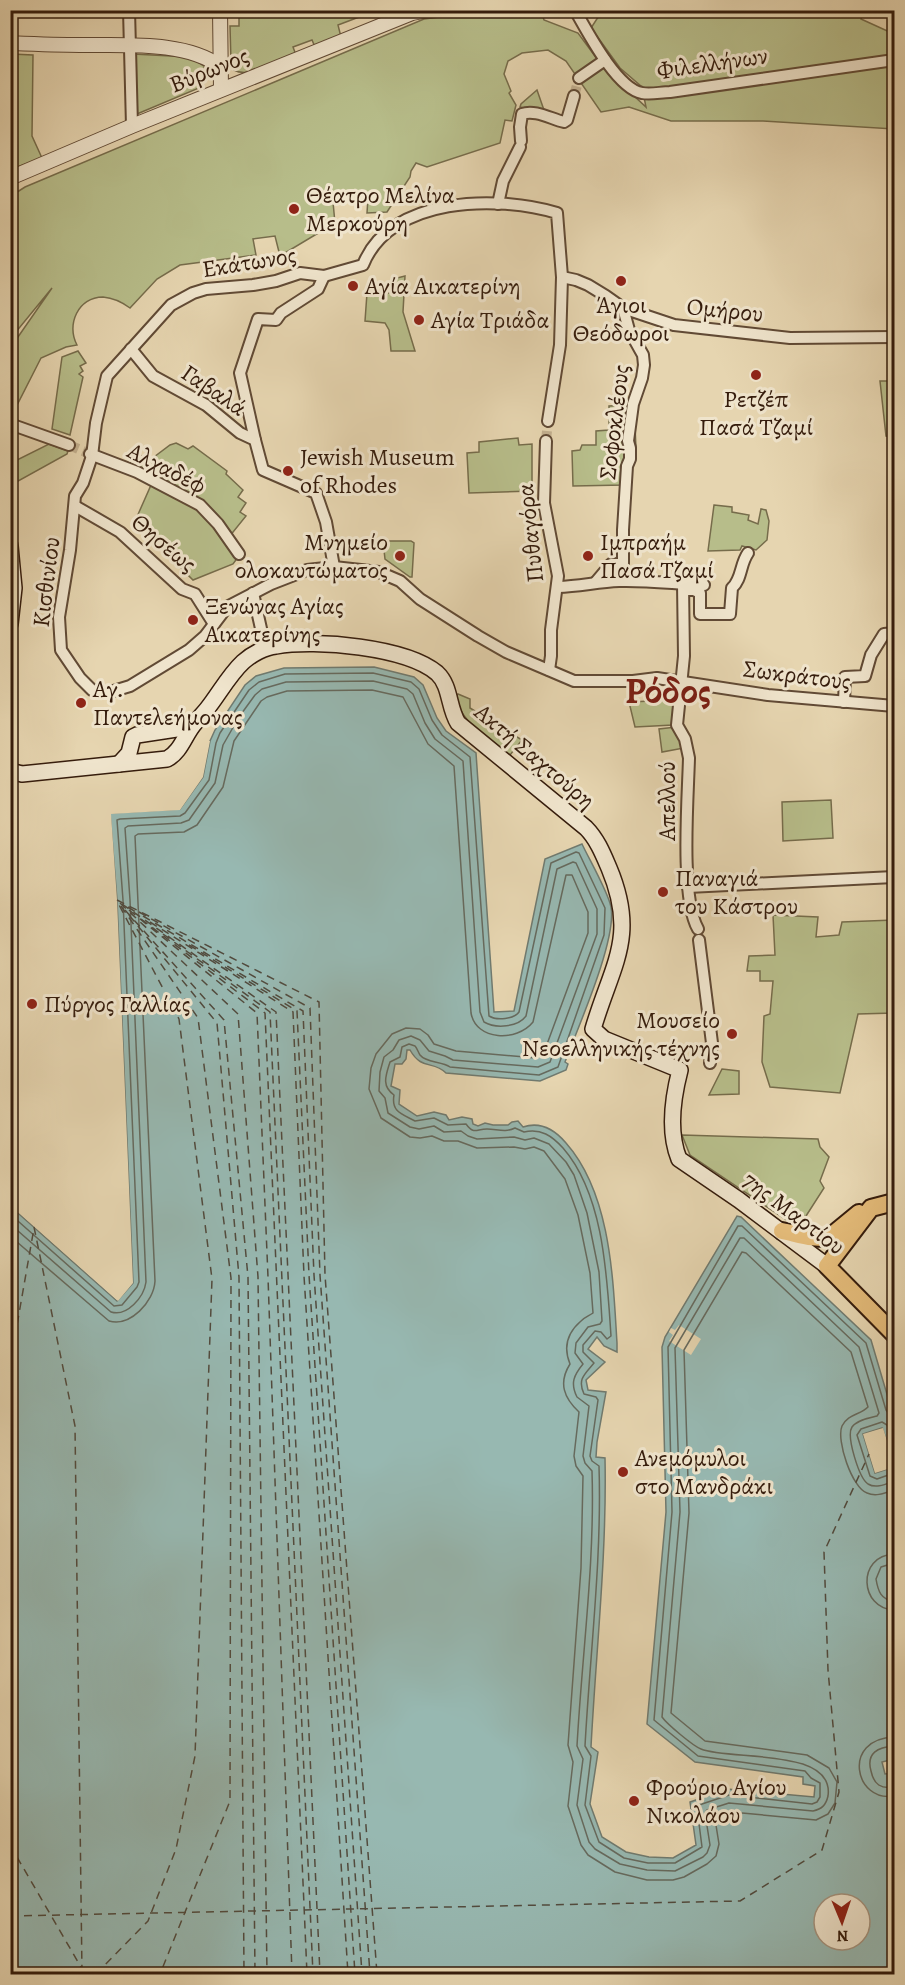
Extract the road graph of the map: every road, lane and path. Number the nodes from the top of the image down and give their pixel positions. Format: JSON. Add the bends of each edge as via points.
{"nodes":[{"id":1,"x":129,"y":10,"type":"edge"},
{"id":2,"x":220,"y":10,"type":"edge"},
{"id":3,"x":428,"y":10,"type":"edge"},
{"id":4,"x":575,"y":10,"type":"edge"},
{"id":5,"x":10,"y":43,"type":"edge"},
{"id":6,"x":130,"y":45,"type":"junction"},
{"id":7,"x":894,"y":60,"type":"edge"},
{"id":8,"x":603,"y":61,"type":"junction"},
{"id":9,"x":221,"y":67,"type":"junction"},
{"id":10,"x":579,"y":78,"type":"tunnel mouth"},
{"id":11,"x":221,"y":89,"type":"junction"},
{"id":12,"x":574,"y":96,"type":"tunnel mouth"},
{"id":13,"x":132,"y":126,"type":"junction"},
{"id":14,"x":10,"y":178,"type":"edge"},
{"id":15,"x":498,"y":204,"type":"junction"},
{"id":16,"x":324,"y":276,"type":"junction"},
{"id":17,"x":562,"y":277,"type":"junction"},
{"id":18,"x":623,"y":308,"type":"junction"},
{"id":19,"x":894,"y":337,"type":"edge"},
{"id":20,"x":131,"y":349,"type":"junction"},
{"id":21,"x":548,"y":421,"type":"tunnel mouth"},
{"id":22,"x":10,"y":424,"type":"edge"},
{"id":23,"x":255,"y":441,"type":"junction"},
{"id":24,"x":546,"y":441,"type":"tunnel mouth"},
{"id":25,"x":69,"y":445,"type":"tunnel mouth"},
{"id":26,"x":91,"y":455,"type":"junction"},
{"id":27,"x":75,"y":506,"type":"junction"},
{"id":28,"x":10,"y":546,"type":"edge"},
{"id":29,"x":748,"y":553,"type":"dead end"},
{"id":30,"x":239,"y":554,"type":"dead end"},
{"id":31,"x":623,"y":564,"type":"junction"},
{"id":32,"x":334,"y":567,"type":"junction"},
{"id":33,"x":623,"y":581,"type":"junction"},
{"id":34,"x":596,"y":583,"type":"junction"},
{"id":35,"x":704,"y":585,"type":"dead end"},
{"id":36,"x":558,"y":587,"type":"junction"},
{"id":37,"x":683,"y":587,"type":"junction"},
{"id":38,"x":253,"y":593,"type":"junction"},
{"id":39,"x":11,"y":600,"type":"edge"},
{"id":40,"x":10,"y":624,"type":"edge"},
{"id":41,"x":214,"y":624,"type":"junction"},
{"id":42,"x":889,"y":633,"type":"edge"},
{"id":43,"x":264,"y":640,"type":"junction"},
{"id":44,"x":549,"y":670,"type":"junction"},
{"id":45,"x":680,"y":682,"type":"junction"},
{"id":46,"x":107,"y":693,"type":"joint"},
{"id":47,"x":843,"y":702,"type":"junction"},
{"id":48,"x":894,"y":706,"type":"edge"},
{"id":49,"x":194,"y":723,"type":"junction"},
{"id":50,"x":119,"y":764,"type":"junction"},
{"id":51,"x":10,"y":771,"type":"edge"},
{"id":52,"x":894,"y":877,"type":"edge"},
{"id":53,"x":688,"y":886,"type":"junction"},
{"id":54,"x":598,"y":1036,"type":"joint"},
{"id":55,"x":710,"y":1063,"type":"dead end"},
{"id":56,"x":894,"y":1202,"type":"edge"},
{"id":57,"x":871,"y":1208,"type":"junction"},
{"id":58,"x":782,"y":1231,"type":"junction"},
{"id":59,"x":827,"y":1266,"type":"junction"},
{"id":60,"x":894,"y":1334,"type":"edge"}],
"edges":[{"from":1,"to":6,"type":"street"},
{"from":2,"to":9,"type":"street"},
{"from":3,"to":11,"type":"street","name":"Βύρωνος"},
{"from":4,"to":8,"type":"street","name":"Φιλελλήνων"},
{"from":5,"to":6,"type":"street"},
{"from":6,"to":9,"type":"street","via":[[194,53]]},
{"from":6,"to":13,"type":"street"},
{"from":7,"to":8,"type":"street","name":"Φιλελλήνων","via":[[651,93],[635,91]]},
{"from":8,"to":10,"type":"street"},
{"from":9,"to":11,"type":"street"},
{"from":11,"to":13,"type":"street","name":"Βύρωνος"},
{"from":12,"to":15,"type":"street","via":[[567,120],[562,122],[522,114],[520,144],[503,181]]},
{"from":13,"to":14,"type":"street","name":"Βύρωνος"},
{"from":15,"to":16,"type":"street","via":[[454,204],[416,215],[369,250],[363,265]]},
{"from":15,"to":17,"type":"street","via":[[534,206],[557,213]]},
{"from":16,"to":20,"type":"street","name":"Εκάτωνος","via":[[300,273],[276,281],[193,293],[171,305]]},
{"from":16,"to":23,"type":"street","via":[[318,289],[276,320],[258,320],[240,373]]},
{"from":17,"to":18,"type":"street","name":"Ομήρου","via":[[588,285]]},
{"from":17,"to":21,"type":"street","via":[[561,345]]},
{"from":18,"to":19,"type":"street","name":"Ομήρου","via":[[674,326],[790,338]]},
{"from":18,"to":31,"type":"street","name":"Σοφοκλέους","via":[[644,365],[628,441]]},
{"from":20,"to":23,"type":"street","name":"Γαβαλά","via":[[153,376],[206,405]]},
{"from":20,"to":26,"type":"street","name":"Εκάτωνος","via":[[107,376]]},
{"from":22,"to":25,"type":"street"},
{"from":23,"to":32,"type":"street","name":"Γαβαλά","via":[[263,470],[316,493]]},
{"from":24,"to":36,"type":"street","name":"Πυθαγόρα","via":[[544,503]]},
{"from":26,"to":27,"type":"street","name":"Κισθινίου"},
{"from":26,"to":30,"type":"street","name":"Αλχαδέφ","via":[[137,472],[200,505]]},
{"from":27,"to":41,"type":"street","name":"Θησέως","via":[[120,532],[182,589],[195,594]]},
{"from":27,"to":46,"type":"street","name":"Κισθινίου","via":[[59,616],[60,650],[92,690]]},
{"from":28,"to":39,"type":"main road","via":[[14,588]]},
{"from":29,"to":37,"type":"street","via":[[742,561],[738,583],[732,588],[730,614],[700,614],[700,593]]},
{"from":31,"to":33,"type":"street","name":"Σοφοκλέους"},
{"from":31,"to":34,"type":"street","via":[[611,564]]},
{"from":32,"to":38,"type":"street","name":"Σωκράτους","via":[[307,570]]},
{"from":32,"to":44,"type":"street","name":"Σωκράτους","via":[[379,572],[400,581],[477,636]]},
{"from":33,"to":34,"type":"street"},
{"from":33,"to":37,"type":"street"},
{"from":34,"to":36,"type":"street"},
{"from":35,"to":37,"type":"street"},
{"from":36,"to":44,"type":"street","name":"Πυθαγόρα"},
{"from":37,"to":45,"type":"street","name":"Απελλού","via":[[684,656]]},
{"from":38,"to":41,"type":"street","name":"Σωκράτους","via":[[227,607]]},
{"from":38,"to":43,"type":"street"},
{"from":39,"to":40,"type":"main road"},
{"from":41,"to":46,"type":"street","name":"Σωκράτους","via":[[189,650],[148,677]]},
{"from":42,"to":47,"type":"street","via":[[871,655],[865,676],[845,677]]},
{"from":43,"to":49,"type":"main road","name":"Ακτή Σαχτούρη"},
{"from":43,"to":54,"type":"main road","name":"Ακτή Σαχτούρη","via":[[277,646],[345,645],[398,655],[430,668],[446,684],[454,716],[464,729],[592,834],[619,895],[623,932],[620,952],[592,1029]]},
{"from":44,"to":45,"type":"street","name":"Σωκράτους","via":[[574,681],[657,678]]},
{"from":45,"to":47,"type":"street","name":"Σωκράτους"},
{"from":45,"to":53,"type":"street","name":"Απελλού","via":[[677,725],[689,758]]},
{"from":47,"to":48,"type":"street","name":"Σωκράτους"},
{"from":49,"to":50,"type":"main road","name":"Ακτή Σαχτούρη","via":[[172,756]]},
{"from":49,"to":50,"type":"main road","via":[[133,737],[127,757]]},
{"from":50,"to":51,"type":"main road","name":"Ακτή Σαχτούρη","via":[[22,774]]},
{"from":52,"to":53,"type":"street"},
{"from":53,"to":55,"type":"street","name":"Απελλού","via":[[712,1043]]},
{"from":54,"to":58,"type":"main road","name":"7ης Μαρτίου","via":[[680,1070],[673,1099],[674,1149],[679,1159]]},
{"from":56,"to":57,"type":"main road"},
{"from":57,"to":58,"type":"main road","via":[[825,1238]]},
{"from":57,"to":59,"type":"main road"},
{"from":58,"to":59,"type":"main road","name":"7ης Μαρτίου"},
{"from":59,"to":60,"type":"main road","name":"7ης Μαρτίου"}]}
